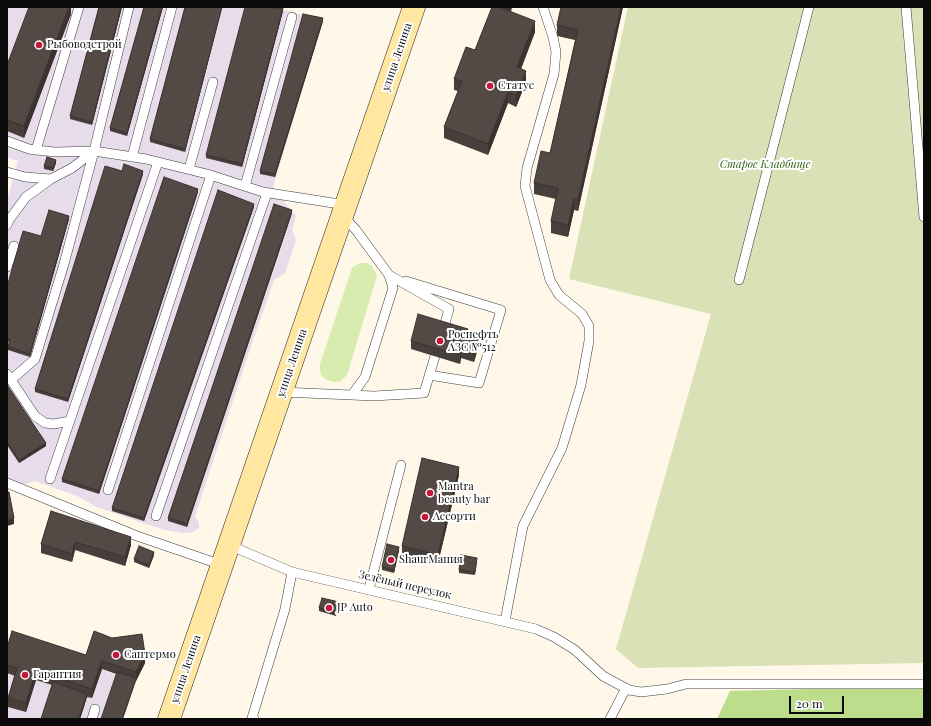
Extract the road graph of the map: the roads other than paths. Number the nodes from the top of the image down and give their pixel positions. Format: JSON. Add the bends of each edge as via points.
{"nodes":[{"id":1,"x":79,"y":7,"type":"edge"},
{"id":2,"x":129,"y":7,"type":"edge"},
{"id":3,"x":172,"y":7,"type":"edge"},
{"id":4,"x":414,"y":7,"type":"edge"},
{"id":5,"x":543,"y":7,"type":"edge"},
{"id":6,"x":809,"y":7,"type":"edge"},
{"id":7,"x":906,"y":7,"type":"edge"},
{"id":8,"x":292,"y":17,"type":"dead end"},
{"id":9,"x":213,"y":82,"type":"dead end"},
{"id":10,"x":7,"y":141,"type":"edge"},
{"id":11,"x":36,"y":150,"type":"junction"},
{"id":12,"x":94,"y":151,"type":"junction"},
{"id":13,"x":132,"y":157,"type":"junction"},
{"id":14,"x":158,"y":162,"type":"junction"},
{"id":15,"x":189,"y":169,"type":"junction"},
{"id":16,"x":7,"y":172,"type":"edge"},
{"id":17,"x":211,"y":175,"type":"junction"},
{"id":18,"x":51,"y":179,"type":"junction"},
{"id":19,"x":245,"y":186,"type":"junction"},
{"id":20,"x":267,"y":193,"type":"junction"},
{"id":21,"x":345,"y":210,"type":"junction"},
{"id":22,"x":924,"y":217,"type":"edge"},
{"id":23,"x":7,"y":225,"type":"edge"},
{"id":24,"x":14,"y":246,"type":"dead end"},
{"id":25,"x":7,"y":267,"type":"edge"},
{"id":26,"x":389,"y":276,"type":"junction"},
{"id":27,"x":739,"y":280,"type":"dead end"},
{"id":28,"x":429,"y":375,"type":"junction"},
{"id":29,"x":9,"y":377,"type":"edge"},
{"id":30,"x":282,"y":392,"type":"junction"},
{"id":31,"x":352,"y":395,"type":"junction"},
{"id":32,"x":70,"y":421,"type":"junction"},
{"id":33,"x":401,"y":465,"type":"dead end"},
{"id":34,"x":50,"y":479,"type":"dead end"},
{"id":35,"x":7,"y":483,"type":"edge"},
{"id":36,"x":108,"y":490,"type":"dead end"},
{"id":37,"x":156,"y":516,"type":"dead end"},
{"id":38,"x":229,"y":545,"type":"junction"},
{"id":39,"x":222,"y":565,"type":"junction"},
{"id":40,"x":292,"y":572,"type":"junction"},
{"id":41,"x":369,"y":589,"type":"junction"},
{"id":42,"x":505,"y":621,"type":"junction"},
{"id":43,"x":924,"y":684,"type":"edge"},
{"id":44,"x":626,"y":688,"type":"junction"},
{"id":45,"x":95,"y":709,"type":"dead end"},
{"id":46,"x":92,"y":719,"type":"edge"},
{"id":47,"x":169,"y":719,"type":"edge"},
{"id":48,"x":254,"y":719,"type":"edge"},
{"id":49,"x":610,"y":719,"type":"edge"}],
"edges":[{"from":1,"to":11,"type":"lane"},
{"from":2,"to":12,"type":"lane"},
{"from":3,"to":13,"type":"lane"},
{"from":4,"to":21,"type":"main road","name":"улица Ленина"},
{"from":5,"to":42,"type":"lane","via":[[556,52],[554,74],[527,168],[525,186],[550,280],[559,295],[582,314],[589,326],[589,341],[581,385],[562,448],[523,526]]},
{"from":6,"to":27,"type":"lane"},
{"from":7,"to":22,"type":"lane"},
{"from":8,"to":19,"type":"lane"},
{"from":9,"to":15,"type":"lane"},
{"from":10,"to":11,"type":"lane"},
{"from":11,"to":12,"type":"lane"},
{"from":12,"to":13,"type":"lane"},
{"from":12,"to":18,"type":"lane","via":[[72,168]]},
{"from":12,"to":29,"type":"lane","via":[[35,359]]},
{"from":13,"to":14,"type":"lane"},
{"from":14,"to":15,"type":"lane"},
{"from":14,"to":32,"type":"lane"},
{"from":15,"to":17,"type":"lane"},
{"from":16,"to":18,"type":"lane","via":[[25,177]]},
{"from":17,"to":19,"type":"lane"},
{"from":17,"to":36,"type":"lane"},
{"from":18,"to":23,"type":"lane","via":[[26,197]]},
{"from":19,"to":20,"type":"lane"},
{"from":20,"to":21,"type":"lane"},
{"from":20,"to":37,"type":"lane"},
{"from":21,"to":26,"type":"lane"},
{"from":21,"to":30,"type":"main road","name":"улица Ленина"},
{"from":24,"to":25,"type":"lane"},
{"from":26,"to":28,"type":"lane","via":[[449,309]]},
{"from":26,"to":28,"type":"lane","via":[[501,310],[479,383]]},
{"from":26,"to":31,"type":"lane","via":[[393,288],[365,376]]},
{"from":28,"to":31,"type":"lane","via":[[424,393]]},
{"from":29,"to":32,"type":"lane","via":[[35,416],[54,424]]},
{"from":30,"to":31,"type":"lane"},
{"from":30,"to":38,"type":"main road","name":"улица Ленина"},
{"from":32,"to":34,"type":"lane"},
{"from":33,"to":41,"type":"lane"},
{"from":35,"to":39,"type":"lane","via":[[137,536]]},
{"from":38,"to":39,"type":"main road","name":"улица Ленина"},
{"from":38,"to":40,"type":"lane","name":"Зелёный переулок"},
{"from":39,"to":47,"type":"main road","name":"улица Ленина"},
{"from":40,"to":41,"type":"lane","name":"Зелёный переулок"},
{"from":40,"to":48,"type":"lane","via":[[285,609],[252,718]]},
{"from":41,"to":42,"type":"lane","name":"Зелёный переулок"},
{"from":42,"to":44,"type":"lane","name":"Зелёный переулок","via":[[536,629],[554,637],[575,650],[603,676]]},
{"from":43,"to":44,"type":"lane","name":"Зелёный переулок","via":[[686,684],[641,692]]},
{"from":44,"to":49,"type":"lane"},
{"from":45,"to":46,"type":"lane"}]}
